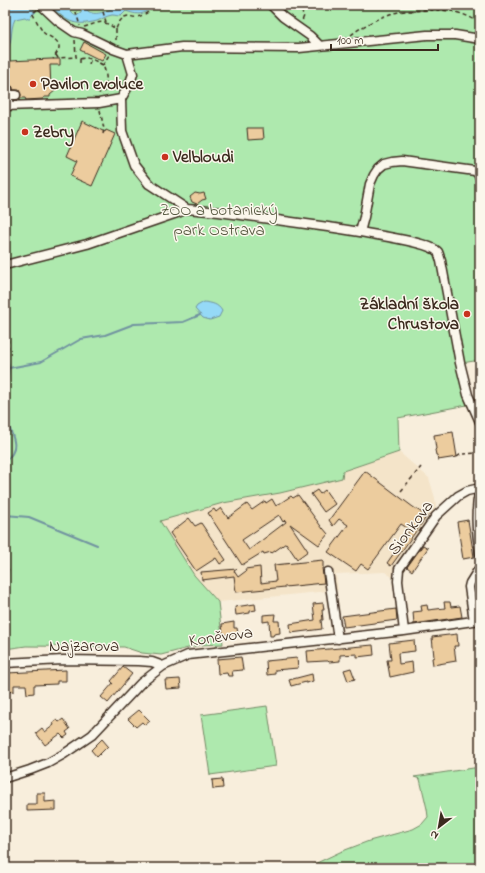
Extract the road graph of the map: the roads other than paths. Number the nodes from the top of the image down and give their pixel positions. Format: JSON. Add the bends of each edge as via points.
{"nodes":[{"id":1,"x":41,"y":5,"type":"edge"},
{"id":2,"x":271,"y":5,"type":"edge"},
{"id":3,"x":480,"y":39,"type":"edge"},
{"id":4,"x":319,"y":45,"type":"junction"},
{"id":5,"x":127,"y":54,"type":"junction"},
{"id":6,"x":11,"y":93,"type":"dead end"},
{"id":7,"x":121,"y":99,"type":"junction"},
{"id":8,"x":7,"y":106,"type":"edge"},
{"id":9,"x":478,"y":173,"type":"edge"},
{"id":10,"x":187,"y":209,"type":"junction"},
{"id":11,"x":360,"y":232,"type":"junction"},
{"id":12,"x":5,"y":265,"type":"edge"},
{"id":13,"x":480,"y":422,"type":"edge"},
{"id":14,"x":480,"y":488,"type":"edge"},
{"id":15,"x":479,"y":539,"type":"edge"},
{"id":16,"x":480,"y":553,"type":"edge"},
{"id":17,"x":480,"y":567,"type":"edge"},
{"id":18,"x":328,"y":572,"type":"dead end"},
{"id":19,"x":477,"y":621,"type":"edge"},
{"id":20,"x":404,"y":631,"type":"junction"},
{"id":21,"x":338,"y":639,"type":"junction"},
{"id":22,"x":5,"y":663,"type":"edge"},
{"id":23,"x":163,"y":666,"type":"junction"},
{"id":24,"x":5,"y":778,"type":"edge"}],
"edges":[{"from":1,"to":5,"type":"street","via":[[58,22]]},
{"from":2,"to":4,"type":"street"},
{"from":3,"to":4,"type":"street","via":[[455,35],[427,35]]},
{"from":4,"to":5,"type":"street","via":[[299,48],[182,47]]},
{"from":5,"to":7,"type":"street","via":[[133,74]]},
{"from":6,"to":8,"type":"street"},
{"from":7,"to":8,"type":"street","via":[[99,103]]},
{"from":7,"to":10,"type":"street","via":[[122,131],[134,165],[149,184]]},
{"from":9,"to":11,"type":"street","via":[[402,161],[384,164],[372,179]]},
{"from":10,"to":11,"type":"street"},
{"from":10,"to":12,"type":"street","via":[[87,244]]},
{"from":11,"to":13,"type":"street","via":[[426,245],[438,252],[460,363],[468,395]]},
{"from":14,"to":15,"type":"street","via":[[476,520]]},
{"from":14,"to":20,"type":"street","name":"Sionkova","via":[[458,496],[436,516],[399,569]]},
{"from":15,"to":16,"type":"street"},
{"from":17,"to":19,"type":"street","via":[[469,587]]},
{"from":18,"to":21,"type":"street"},
{"from":19,"to":20,"type":"street","name":"Koněvova"},
{"from":20,"to":21,"type":"street","name":"Koněvova"},
{"from":21,"to":23,"type":"street","name":"Koněvova","via":[[188,655]]},
{"from":22,"to":23,"type":"street","name":"Najzarova","via":[[63,660],[139,661]]},
{"from":23,"to":24,"type":"street","name":"Koněvova","via":[[141,683],[92,735],[48,763]]}]}
